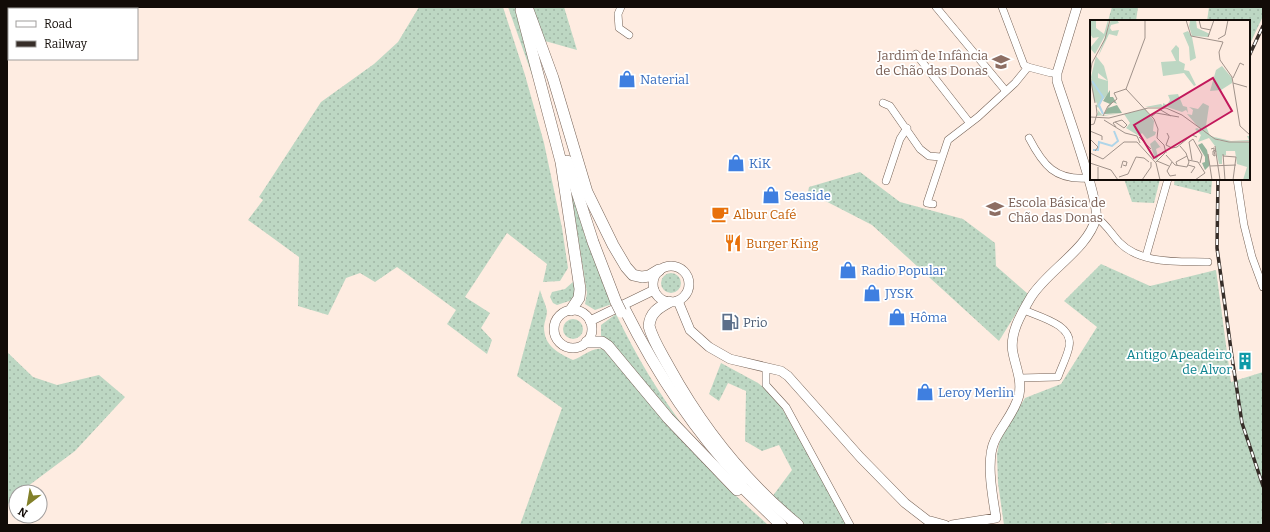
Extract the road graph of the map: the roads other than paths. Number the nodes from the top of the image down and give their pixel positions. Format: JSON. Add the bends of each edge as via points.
{"nodes":[{"id":1,"x":521,"y":7,"type":"edge"},
{"id":2,"x":526,"y":7,"type":"edge"},
{"id":3,"x":621,"y":7,"type":"edge"},
{"id":4,"x":936,"y":7,"type":"edge"},
{"id":5,"x":1002,"y":7,"type":"edge"},
{"id":6,"x":1077,"y":7,"type":"edge"},
{"id":7,"x":630,"y":35,"type":"dead end"},
{"id":8,"x":916,"y":54,"type":"dead end"},
{"id":9,"x":1028,"y":67,"type":"junction"},
{"id":10,"x":1057,"y":73,"type":"junction"},
{"id":11,"x":1005,"y":90,"type":"junction"},
{"id":12,"x":883,"y":103,"type":"dead end"},
{"id":13,"x":969,"y":122,"type":"junction"},
{"id":14,"x":907,"y":128,"type":"junction"},
{"id":15,"x":1029,"y":138,"type":"dead end"},
{"id":16,"x":941,"y":157,"type":"junction"},
{"id":17,"x":1089,"y":178,"type":"junction"},
{"id":18,"x":1168,"y":180,"type":"edge"},
{"id":19,"x":1237,"y":180,"type":"edge"},
{"id":20,"x":886,"y":182,"type":"dead end"},
{"id":21,"x":933,"y":204,"type":"dead end"},
{"id":22,"x":1096,"y":217,"type":"junction"},
{"id":23,"x":1146,"y":256,"type":"junction"},
{"id":24,"x":1208,"y":262,"type":"dead end"},
{"id":25,"x":659,"y":270,"type":"junction"},
{"id":26,"x":1263,"y":287,"type":"edge"},
{"id":27,"x":654,"y":290,"type":"junction"},
{"id":28,"x":618,"y":301,"type":"junction"},
{"id":29,"x":673,"y":302,"type":"junction"},
{"id":30,"x":571,"y":310,"type":"junction"},
{"id":31,"x":1024,"y":310,"type":"junction"},
{"id":32,"x":623,"y":311,"type":"junction"},
{"id":33,"x":590,"y":321,"type":"junction"},
{"id":34,"x":587,"y":342,"type":"junction"},
{"id":35,"x":766,"y":368,"type":"junction"},
{"id":36,"x":1020,"y":378,"type":"junction"},
{"id":37,"x":997,"y":522,"type":"edge"},
{"id":38,"x":776,"y":525,"type":"edge"},
{"id":39,"x":782,"y":525,"type":"edge"},
{"id":40,"x":790,"y":525,"type":"edge"},
{"id":41,"x":798,"y":525,"type":"edge"},
{"id":42,"x":850,"y":525,"type":"edge"},
{"id":43,"x":945,"y":525,"type":"edge"},
{"id":44,"x":952,"y":525,"type":"edge"}],
"edges":[{"from":1,"to":28,"type":"main road","via":[[584,216]]},
{"from":1,"to":30,"type":"main road","via":[[561,162],[568,201],[580,288],[579,298]]},
{"from":2,"to":25,"type":"main road","via":[[553,78],[587,192],[610,238],[633,275],[649,276]]},
{"from":2,"to":28,"type":"main road","via":[[586,209]]},
{"from":3,"to":7,"type":"street","via":[[618,14],[619,28]]},
{"from":4,"to":11,"type":"street"},
{"from":5,"to":9,"type":"street","via":[[1024,65]]},
{"from":6,"to":10,"type":"street"},
{"from":8,"to":13,"type":"street"},
{"from":9,"to":10,"type":"street"},
{"from":9,"to":11,"type":"street","via":[[1015,83]]},
{"from":10,"to":17,"type":"street","via":[[1057,81]]},
{"from":11,"to":13,"type":"street"},
{"from":12,"to":14,"type":"street","via":[[890,106]]},
{"from":13,"to":16,"type":"street","via":[[948,140]]},
{"from":14,"to":16,"type":"street","via":[[920,149],[929,156]]},
{"from":14,"to":20,"type":"street","via":[[900,139]]},
{"from":15,"to":17,"type":"street","via":[[1041,160],[1060,176]]},
{"from":16,"to":21,"type":"street","via":[[928,203]]},
{"from":17,"to":22,"type":"street"},
{"from":18,"to":23,"type":"street"},
{"from":19,"to":26,"type":"street","via":[[1244,225],[1252,258]]},
{"from":22,"to":23,"type":"street","via":[[1104,222],[1120,243],[1131,251]]},
{"from":22,"to":31,"type":"street","via":[[1088,234],[1039,286]]},
{"from":23,"to":24,"type":"street","via":[[1163,261]]},
{"from":25,"to":27,"type":"street","via":[[653,279]]},
{"from":25,"to":29,"type":"street","via":[[672,265],[687,274],[690,280],[689,290],[682,299]]},
{"from":27,"to":29,"type":"street","via":[[660,298]]},
{"from":27,"to":33,"type":"street"},
{"from":28,"to":32,"type":"main road"},
{"from":29,"to":35,"type":"street","via":[[690,330],[709,347],[730,359]]},
{"from":29,"to":41,"type":"main road","via":[[654,311],[649,326],[681,388],[710,430],[758,489]]},
{"from":30,"to":33,"type":"street","via":[[582,313]]},
{"from":30,"to":34,"type":"street","via":[[561,314],[555,322],[553,328],[557,340],[572,348],[578,348]]},
{"from":31,"to":36,"type":"street","via":[[1012,339]]},
{"from":31,"to":36,"type":"street","via":[[1064,329],[1069,346],[1058,377]]},
{"from":32,"to":39,"type":"main road","via":[[648,363],[688,424],[726,471]]},
{"from":32,"to":40,"type":"main road","via":[[675,399],[702,436],[751,490]]},
{"from":33,"to":34,"type":"street","via":[[592,332]]},
{"from":34,"to":38,"type":"main road","via":[[602,342],[608,346],[692,445]]},
{"from":35,"to":42,"type":"street","via":[[766,385],[786,407]]},
{"from":35,"to":43,"type":"street","via":[[780,371],[794,381],[860,457],[911,508],[927,520]]},
{"from":36,"to":37,"type":"street","via":[[1019,394],[1014,407],[994,442],[991,461]]},
{"from":37,"to":44,"type":"street"}]}
